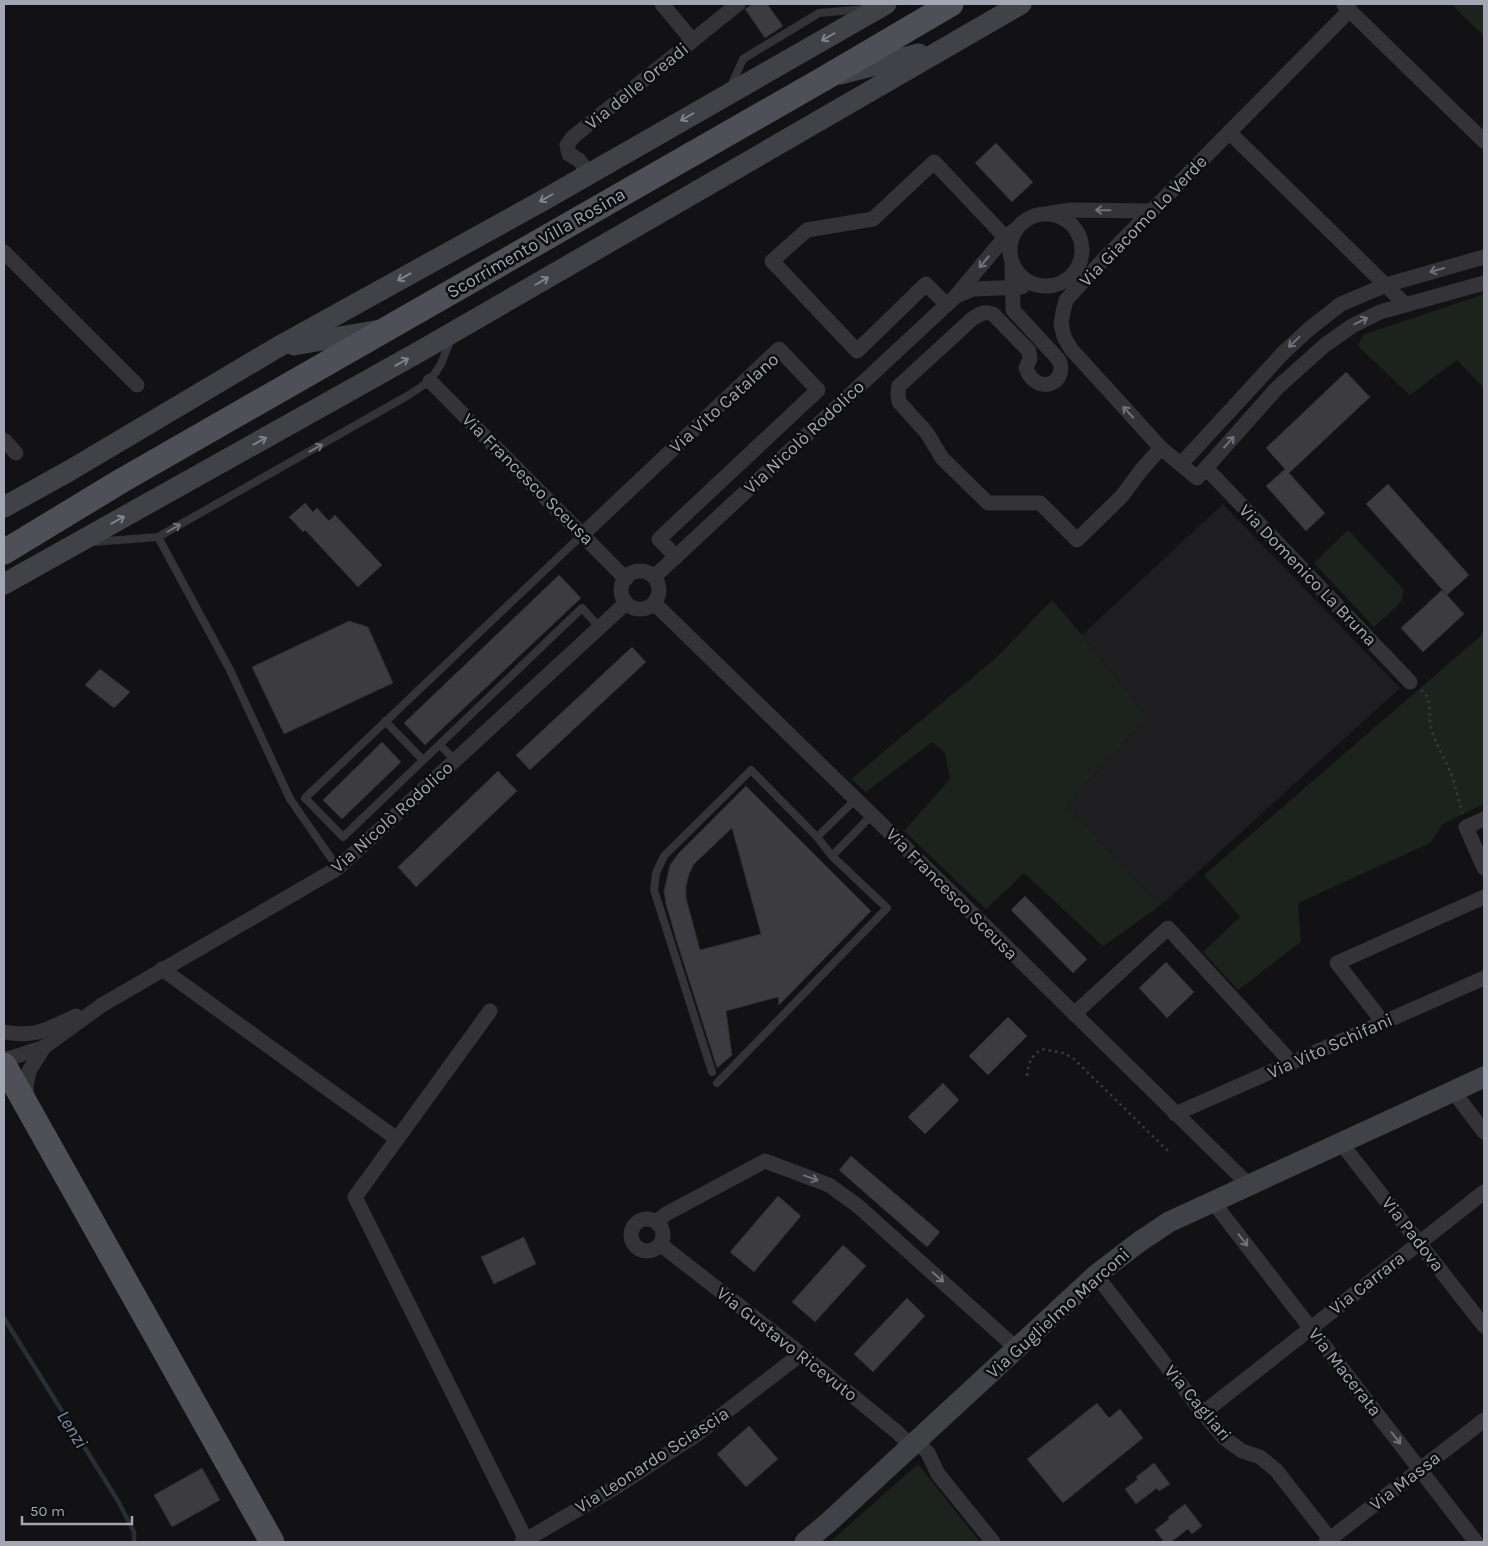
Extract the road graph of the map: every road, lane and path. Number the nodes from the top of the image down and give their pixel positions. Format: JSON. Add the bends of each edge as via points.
{"nodes":[{"id":1,"x":662,"y":4,"type":"edge"},
{"id":2,"x":738,"y":4,"type":"edge"},
{"id":3,"x":951,"y":4,"type":"edge"},
{"id":4,"x":1021,"y":4,"type":"edge"},
{"id":5,"x":882,"y":6,"type":"edge"},
{"id":6,"x":1346,"y":7,"type":"edge"},
{"id":7,"x":692,"y":40,"type":"junction"},
{"id":8,"x":943,"y":48,"type":"junction"},
{"id":9,"x":825,"y":78,"type":"junction"},
{"id":10,"x":1229,"y":132,"type":"junction"},
{"id":11,"x":1484,"y":141,"type":"edge"},
{"id":12,"x":589,"y":174,"type":"junction"},
{"id":13,"x":1152,"y":211,"type":"junction"},
{"id":14,"x":1049,"y":213,"type":"junction"},
{"id":15,"x":1010,"y":233,"type":"junction"},
{"id":16,"x":4,"y":252,"type":"edge"},
{"id":17,"x":1484,"y":257,"type":"edge"},
{"id":18,"x":1106,"y":258,"type":"junction"},
{"id":19,"x":1012,"y":265,"type":"junction"},
{"id":20,"x":1072,"y":275,"type":"junction"},
{"id":21,"x":1484,"y":283,"type":"edge"},
{"id":22,"x":1386,"y":285,"type":"junction"},
{"id":23,"x":1044,"y":286,"type":"junction"},
{"id":24,"x":985,"y":287,"type":"junction"},
{"id":25,"x":1012,"y":287,"type":"junction"},
{"id":26,"x":950,"y":300,"type":"junction"},
{"id":27,"x":1066,"y":300,"type":"junction"},
{"id":28,"x":1406,"y":305,"type":"junction"},
{"id":29,"x":1013,"y":310,"type":"junction"},
{"id":30,"x":385,"y":329,"type":"junction"},
{"id":31,"x":455,"y":332,"type":"junction"},
{"id":32,"x":278,"y":347,"type":"junction"},
{"id":33,"x":430,"y":381,"type":"junction"},
{"id":34,"x":137,"y":385,"type":"dead end"},
{"id":35,"x":4,"y":440,"type":"edge"},
{"id":36,"x":1162,"y":448,"type":"junction"},
{"id":37,"x":16,"y":453,"type":"dead end"},
{"id":38,"x":1181,"y":464,"type":"junction"},
{"id":39,"x":1202,"y":473,"type":"junction"},
{"id":40,"x":122,"y":481,"type":"junction"},
{"id":41,"x":4,"y":506,"type":"edge"},
{"id":42,"x":582,"y":534,"type":"junction"},
{"id":43,"x":4,"y":537,"type":"edge"},
{"id":44,"x":158,"y":537,"type":"junction"},
{"id":45,"x":76,"y":544,"type":"junction"},
{"id":46,"x":4,"y":552,"type":"edge"},
{"id":47,"x":676,"y":557,"type":"junction"},
{"id":48,"x":45,"y":561,"type":"junction"},
{"id":49,"x":654,"y":577,"type":"junction"},
{"id":50,"x":626,"y":578,"type":"junction"},
{"id":51,"x":4,"y":584,"type":"edge"},
{"id":52,"x":4,"y":590,"type":"edge"},
{"id":53,"x":654,"y":603,"type":"junction"},
{"id":54,"x":626,"y":604,"type":"junction"},
{"id":55,"x":600,"y":628,"type":"junction"},
{"id":56,"x":1410,"y":682,"type":"joint"},
{"id":57,"x":384,"y":722,"type":"junction"},
{"id":58,"x":440,"y":745,"type":"junction"},
{"id":59,"x":423,"y":760,"type":"junction"},
{"id":60,"x":456,"y":761,"type":"junction"},
{"id":61,"x":856,"y":799,"type":"junction"},
{"id":62,"x":872,"y":815,"type":"junction"},
{"id":63,"x":1484,"y":819,"type":"edge"},
{"id":64,"x":1466,"y":827,"type":"junction"},
{"id":65,"x":817,"y":837,"type":"junction"},
{"id":66,"x":832,"y":856,"type":"junction"},
{"id":67,"x":338,"y":868,"type":"junction"},
{"id":68,"x":1484,"y":868,"type":"edge"},
{"id":69,"x":1484,"y":897,"type":"edge"},
{"id":70,"x":162,"y":969,"type":"junction"},
{"id":71,"x":1484,"y":978,"type":"edge"},
{"id":72,"x":490,"y":1011,"type":"dead end"},
{"id":73,"x":1074,"y":1014,"type":"junction"},
{"id":74,"x":1383,"y":1022,"type":"junction"},
{"id":75,"x":4,"y":1032,"type":"edge"},
{"id":76,"x":40,"y":1040,"type":"junction"},
{"id":77,"x":4,"y":1058,"type":"edge"},
{"id":78,"x":1291,"y":1062,"type":"junction"},
{"id":79,"x":4,"y":1064,"type":"edge"},
{"id":80,"x":712,"y":1072,"type":"dead end"},
{"id":81,"x":1028,"y":1076,"type":"dead end"},
{"id":82,"x":1484,"y":1077,"type":"edge"},
{"id":83,"x":717,"y":1083,"type":"dead end"},
{"id":84,"x":1453,"y":1092,"type":"junction"},
{"id":85,"x":27,"y":1106,"type":"junction"},
{"id":86,"x":1175,"y":1114,"type":"junction"},
{"id":87,"x":1484,"y":1132,"type":"edge"},
{"id":88,"x":397,"y":1140,"type":"junction"},
{"id":89,"x":1341,"y":1143,"type":"junction"},
{"id":90,"x":1168,"y":1151,"type":"dead end"},
{"id":91,"x":1249,"y":1185,"type":"junction"},
{"id":92,"x":1484,"y":1192,"type":"edge"},
{"id":93,"x":1213,"y":1202,"type":"junction"},
{"id":94,"x":656,"y":1222,"type":"junction"},
{"id":95,"x":1419,"y":1242,"type":"junction"},
{"id":96,"x":660,"y":1244,"type":"junction"},
{"id":97,"x":1096,"y":1275,"type":"junction"},
{"id":98,"x":1484,"y":1326,"type":"edge"},
{"id":99,"x":1310,"y":1328,"type":"junction"},
{"id":100,"x":1016,"y":1348,"type":"junction"},
{"id":101,"x":801,"y":1354,"type":"junction"},
{"id":102,"x":1203,"y":1413,"type":"junction"},
{"id":103,"x":1484,"y":1420,"type":"edge"},
{"id":104,"x":914,"y":1444,"type":"junction"},
{"id":105,"x":1420,"y":1470,"type":"junction"},
{"id":106,"x":524,"y":1541,"type":"edge"},
{"id":107,"x":1328,"y":1541,"type":"edge"},
{"id":108,"x":272,"y":1542,"type":"edge"},
{"id":109,"x":805,"y":1542,"type":"edge"},
{"id":110,"x":993,"y":1542,"type":"edge"},
{"id":111,"x":1476,"y":1542,"type":"edge"}],
"edges":[{"from":1,"to":7,"type":"street"},
{"from":2,"to":7,"type":"street","name":"Via delle Oreadi"},
{"from":3,"to":9,"type":"main road","name":"Scorrimento Villa Rosina"},
{"from":4,"to":8,"type":"street"},
{"from":5,"to":12,"type":"street","one_way":true},
{"from":6,"to":10,"type":"street","name":"Via Giacomo Lo Verde"},
{"from":6,"to":11,"type":"street"},
{"from":7,"to":12,"type":"street","name":"Via delle Oreadi","via":[[573,137],[567,145],[569,154],[579,160]]},
{"from":8,"to":9,"type":"street"},
{"from":31,"to":8,"type":"street","one_way":true},
{"from":9,"to":30,"type":"main road","name":"Scorrimento Villa Rosina"},
{"from":10,"to":13,"type":"street","name":"Via Giacomo Lo Verde"},
{"from":10,"to":22,"type":"street"},
{"from":12,"to":32,"type":"street","one_way":true},
{"from":13,"to":14,"type":"street","one_way":true,"via":[[1071,210]]},
{"from":13,"to":18,"type":"street","name":"Via Giacomo Lo Verde"},
{"from":14,"to":15,"type":"street","via":[[1036,214]]},
{"from":14,"to":20,"type":"street","via":[[1070,222],[1082,242],[1080,264]]},
{"from":15,"to":19,"type":"street"},
{"from":15,"to":26,"type":"street","name":"Via Nicolò Rodolico","one_way":true},
{"from":15,"to":26,"type":"street","via":[[934,162],[873,219],[807,230],[772,262],[856,351],[926,284]]},
{"from":16,"to":34,"type":"street"},
{"from":17,"to":22,"type":"street","one_way":true},
{"from":18,"to":20,"type":"street"},
{"from":18,"to":27,"type":"street","name":"Via Giacomo Lo Verde"},
{"from":19,"to":23,"type":"street","via":[[1025,280]]},
{"from":19,"to":25,"type":"street"},
{"from":20,"to":23,"type":"street","via":[[1060,284]]},
{"from":20,"to":27,"type":"street"},
{"from":21,"to":28,"type":"street"},
{"from":22,"to":28,"type":"street"},
{"from":22,"to":38,"type":"street","one_way":true,"via":[[1341,304],[1309,329]]},
{"from":23,"to":25,"type":"street"},
{"from":24,"to":25,"type":"street"},
{"from":24,"to":26,"type":"street"},
{"from":24,"to":29,"type":"street"},
{"from":25,"to":29,"type":"street"},
{"from":26,"to":47,"type":"street","name":"Via Nicolò Rodolico"},
{"from":36,"to":27,"type":"street","name":"Via Giacomo Lo Verde","one_way":true,"via":[[1071,349],[1061,324]]},
{"from":39,"to":28,"type":"street","one_way":true,"via":[[1277,388],[1325,345],[1380,312]]},
{"from":29,"to":36,"type":"street","via":[[1059,360],[1061,373],[1056,380],[1043,384],[1030,377],[1026,368],[1029,351],[993,314],[987,312],[972,319],[900,386],[898,393],[899,402],[927,433],[942,458],[988,503],[1040,503],[1077,540],[1122,496],[1142,468]]},
{"from":30,"to":32,"type":"street"},
{"from":30,"to":40,"type":"main road","name":"Scorrimento Villa Rosina"},
{"from":31,"to":33,"type":"lane"},
{"from":45,"to":31,"type":"street","one_way":true},
{"from":32,"to":41,"type":"street"},
{"from":33,"to":42,"type":"street","name":"Via Francesco Sceusa"},
{"from":44,"to":33,"type":"lane","one_way":true},
{"from":35,"to":37,"type":"street"},
{"from":36,"to":38,"type":"street","name":"Via Giacomo Lo Verde"},
{"from":38,"to":39,"type":"street","name":"Via Domenico La Bruna"},
{"from":39,"to":56,"type":"street","name":"Via Domenico La Bruna"},
{"from":40,"to":43,"type":"main road","name":"Scorrimento Villa Rosina"},
{"from":40,"to":46,"type":"main road","name":"Scorrimento Villa Rosina"},
{"from":42,"to":47,"type":"street","name":"Via Vito Catalano","via":[[779,349],[818,390],[659,539]]},
{"from":42,"to":50,"type":"street","name":"Via Francesco Sceusa"},
{"from":42,"to":57,"type":"lane"},
{"from":44,"to":45,"type":"lane"},
{"from":44,"to":67,"type":"lane","via":[[230,670],[290,799]]},
{"from":45,"to":48,"type":"street"},
{"from":47,"to":49,"type":"street","name":"Via Nicolò Rodolico"},
{"from":48,"to":51,"type":"street"},
{"from":48,"to":52,"type":"street"},
{"from":49,"to":50,"type":"street","via":[[642,572]]},
{"from":49,"to":53,"type":"street","via":[[659,587]]},
{"from":50,"to":54,"type":"street","via":[[622,594]]},
{"from":53,"to":54,"type":"street","via":[[643,609]]},
{"from":53,"to":61,"type":"street","name":"Via Francesco Sceusa"},
{"from":54,"to":55,"type":"street","name":"Via Nicolò Rodolico"},
{"from":55,"to":58,"type":"lane","via":[[582,608]]},
{"from":55,"to":60,"type":"street","name":"Via Nicolò Rodolico"},
{"from":56,"to":64,"type":"path","via":[[1429,700],[1434,737],[1453,778]]},
{"from":57,"to":59,"type":"lane"},
{"from":57,"to":59,"type":"lane","via":[[305,798],[343,837]]},
{"from":58,"to":59,"type":"lane"},
{"from":58,"to":60,"type":"lane"},
{"from":60,"to":67,"type":"street","name":"Via Nicolò Rodolico"},
{"from":61,"to":62,"type":"street","name":"Via Francesco Sceusa"},
{"from":61,"to":65,"type":"lane"},
{"from":62,"to":66,"type":"lane"},
{"from":62,"to":73,"type":"street","name":"Via Francesco Sceusa"},
{"from":63,"to":64,"type":"street"},
{"from":64,"to":68,"type":"street"},
{"from":65,"to":66,"type":"lane"},
{"from":65,"to":80,"type":"lane","via":[[750,770],[664,856],[656,873],[654,890]]},
{"from":66,"to":83,"type":"lane","via":[[887,908]]},
{"from":67,"to":70,"type":"street","name":"Via Nicolò Rodolico"},
{"from":69,"to":74,"type":"street","via":[[1337,963]]},
{"from":70,"to":76,"type":"street","name":"Via Nicolò Rodolico"},
{"from":70,"to":88,"type":"street"},
{"from":71,"to":74,"type":"street","name":"Via Vito Schifani"},
{"from":72,"to":88,"type":"street"},
{"from":73,"to":78,"type":"street","via":[[1168,928]]},
{"from":73,"to":86,"type":"street","name":"Via Francesco Sceusa"},
{"from":74,"to":78,"type":"street","name":"Via Vito Schifani"},
{"from":75,"to":76,"type":"street"},
{"from":76,"to":77,"type":"street","name":"Via Nicolò Rodolico","via":[[14,1057]]},
{"from":76,"to":85,"type":"street","name":"Via Nicolò Rodolico","via":[[26,1086]]},
{"from":78,"to":86,"type":"street","name":"Via Vito Schifani"},
{"from":79,"to":85,"type":"main road"},
{"from":81,"to":90,"type":"path","via":[[1028,1065],[1033,1055],[1042,1049],[1073,1058]]},
{"from":82,"to":84,"type":"street","name":"Via Guglielmo Marconi"},
{"from":84,"to":87,"type":"street"},
{"from":84,"to":89,"type":"street","name":"Via Guglielmo Marconi"},
{"from":85,"to":108,"type":"main road"},
{"from":86,"to":91,"type":"street","name":"Via Francesco Sceusa"},
{"from":88,"to":106,"type":"street","via":[[355,1198]]},
{"from":89,"to":91,"type":"street","name":"Via Guglielmo Marconi"},
{"from":89,"to":95,"type":"street","name":"Via Padova"},
{"from":91,"to":93,"type":"street","name":"Via Guglielmo Marconi"},
{"from":92,"to":95,"type":"street","name":"Via Carrara"},
{"from":93,"to":97,"type":"street","name":"Via Guglielmo Marconi","via":[[1168,1222]]},
{"from":93,"to":99,"type":"street","name":"Via Macerata","one_way":true},
{"from":94,"to":96,"type":"street","via":[[663,1235]]},
{"from":94,"to":96,"type":"street","via":[[645,1220],[635,1225],[633,1241],[645,1251]]},
{"from":94,"to":100,"type":"street","one_way":true,"via":[[765,1161],[828,1185],[858,1206]]},
{"from":95,"to":98,"type":"street","name":"Via Padova"},
{"from":95,"to":99,"type":"street","name":"Via Carrara"},
{"from":96,"to":101,"type":"street","name":"Via Gustavo Ricevuto"},
{"from":97,"to":100,"type":"street","name":"Via Guglielmo Marconi"},
{"from":97,"to":102,"type":"street","name":"Via Cagliari"},
{"from":99,"to":102,"type":"street","name":"Via Carrara"},
{"from":99,"to":105,"type":"street","name":"Via Macerata","one_way":true},
{"from":100,"to":104,"type":"street","name":"Via Guglielmo Marconi"},
{"from":101,"to":104,"type":"street","name":"Via Gustavo Ricevuto"},
{"from":101,"to":106,"type":"street","name":"Via Leonardo Sciascia","via":[[696,1435]]},
{"from":102,"to":107,"type":"street","name":"Via Cagliari","via":[[1224,1438],[1242,1451],[1260,1457],[1276,1470]]},
{"from":103,"to":105,"type":"street","name":"Via Massa"},
{"from":104,"to":109,"type":"street","name":"Via Guglielmo Marconi"},
{"from":104,"to":110,"type":"street","name":"Via Gustavo Ricevuto","via":[[928,1453],[938,1474]]},
{"from":105,"to":107,"type":"street","name":"Via Massa"},
{"from":105,"to":111,"type":"street","name":"Via Macerata"}]}
